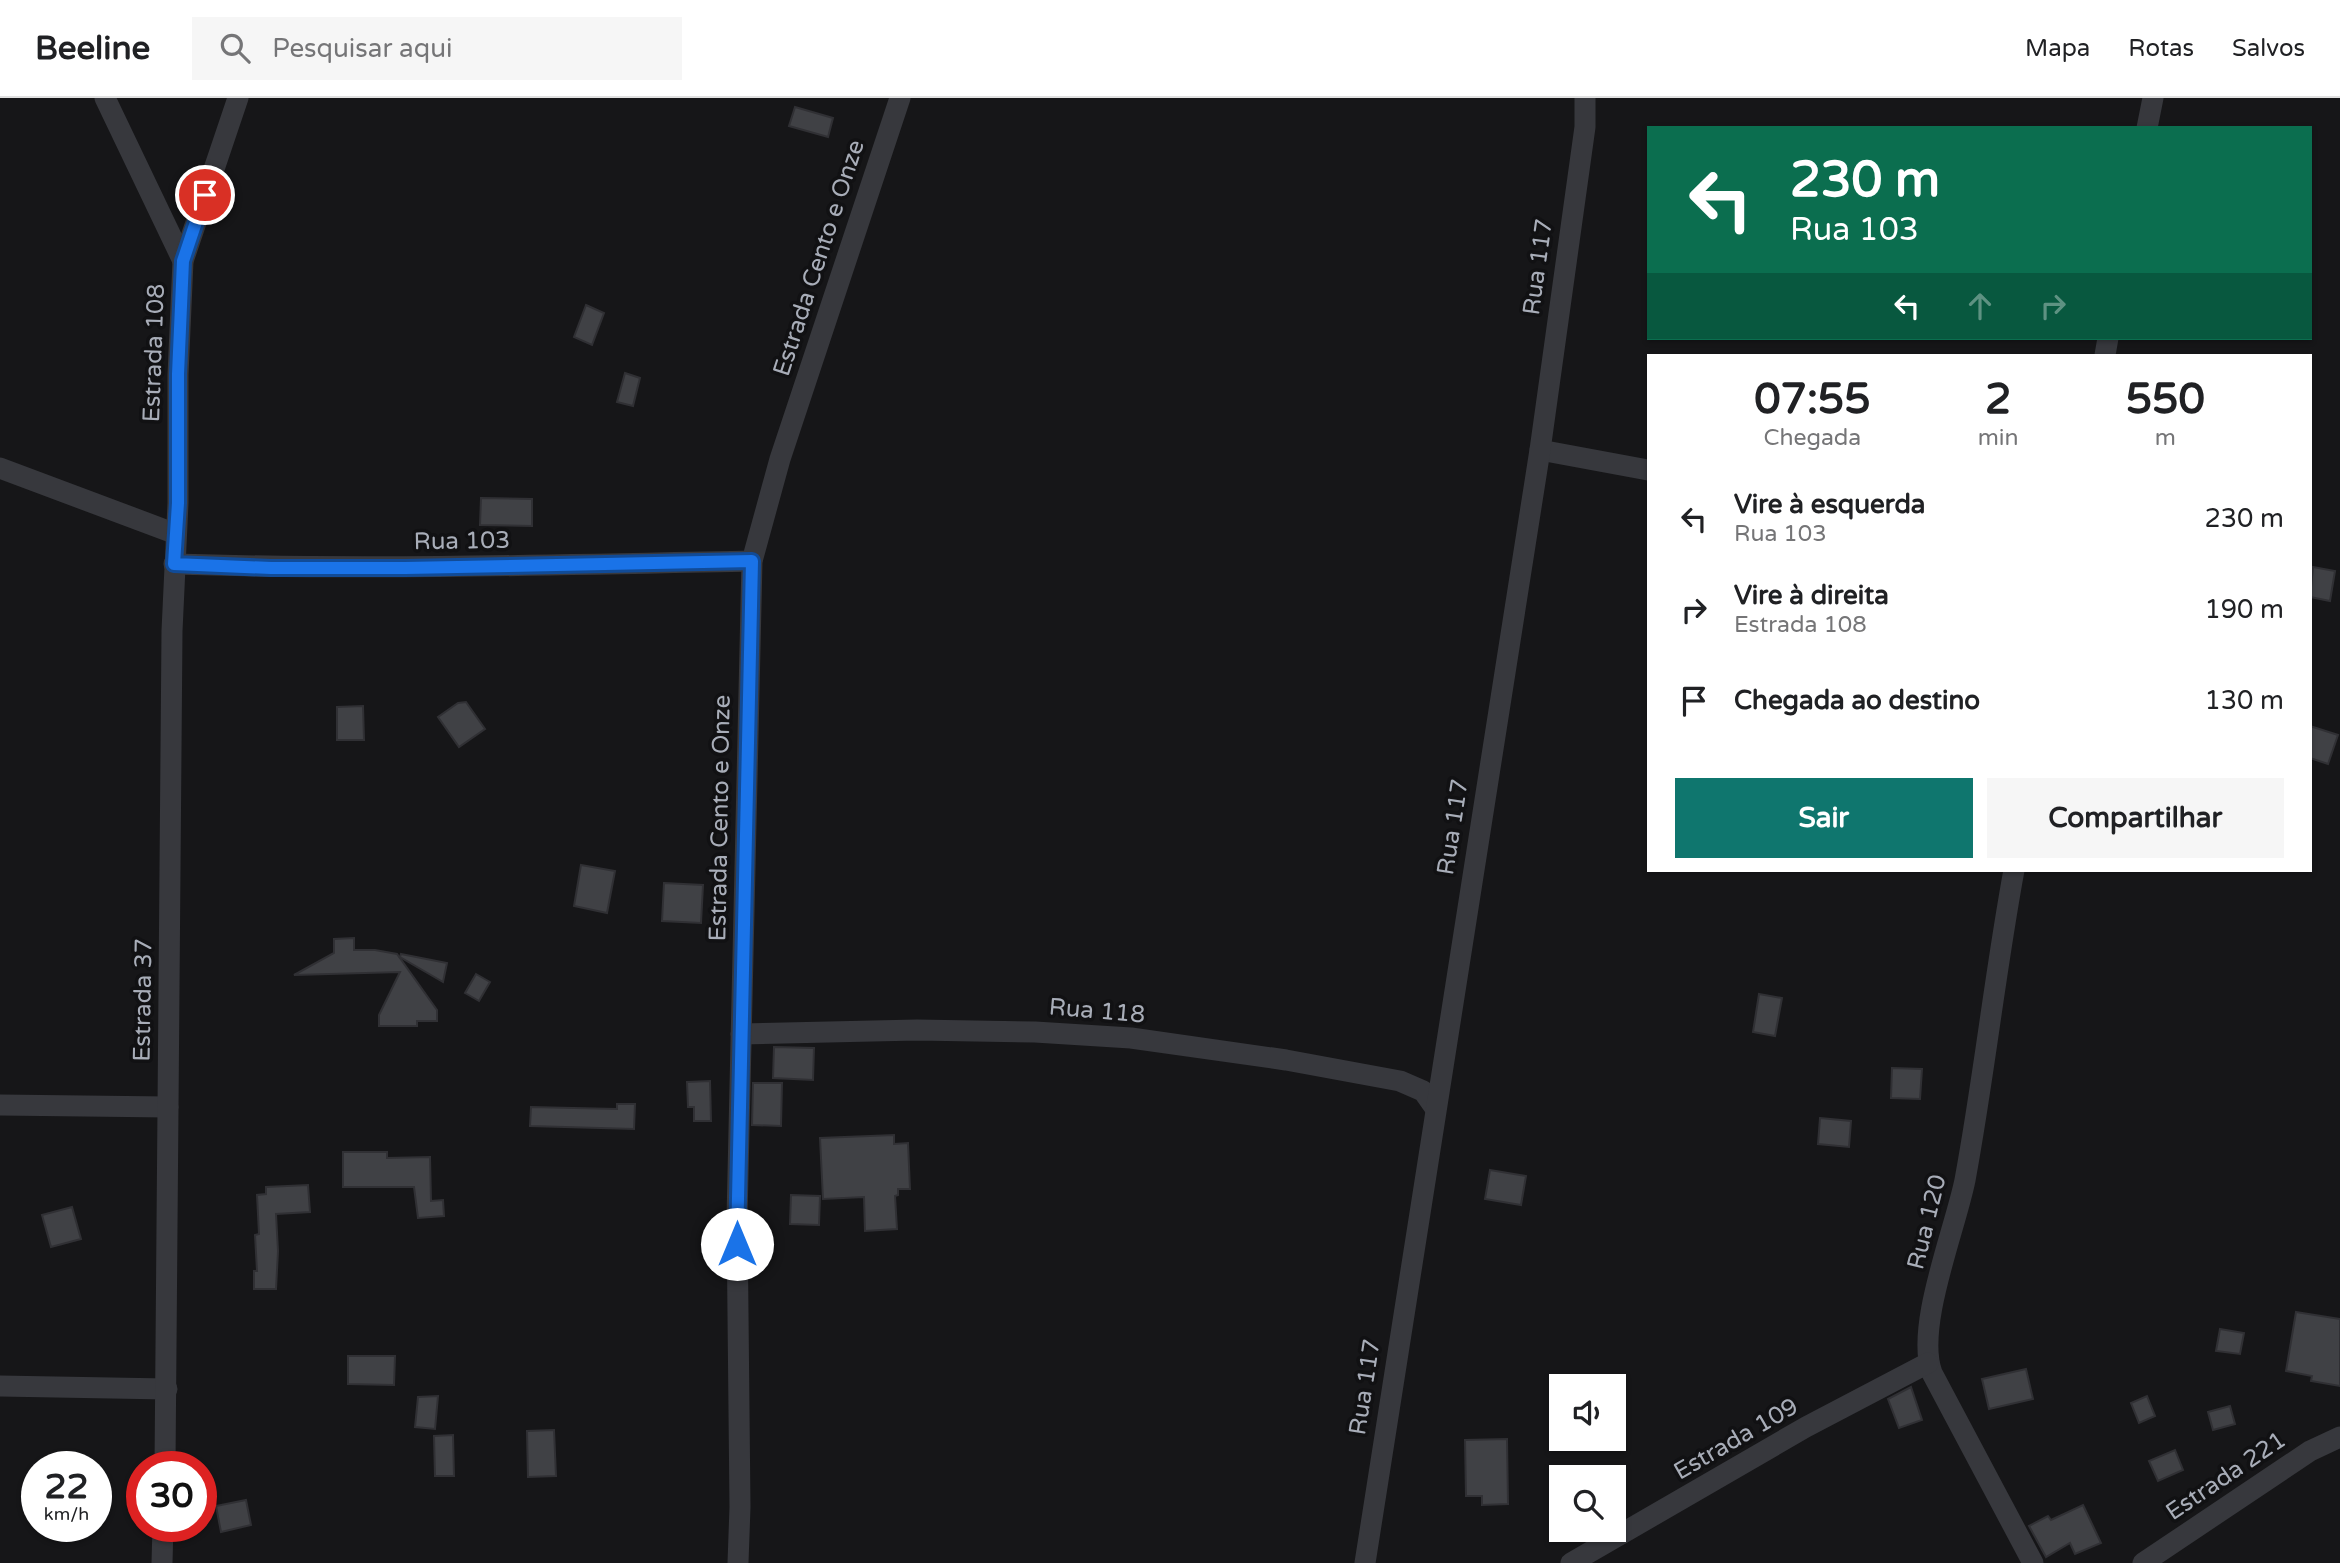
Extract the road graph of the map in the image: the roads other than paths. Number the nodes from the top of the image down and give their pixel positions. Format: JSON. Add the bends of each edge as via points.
{"nodes":[{"id":1,"x":105,"y":98,"type":"edge"},
{"id":2,"x":238,"y":98,"type":"edge"},
{"id":3,"x":900,"y":98,"type":"edge"},
{"id":4,"x":1585,"y":98,"type":"edge"},
{"id":5,"x":2152,"y":98,"type":"edge"},
{"id":6,"x":2147,"y":126,"type":"edge"},
{"id":7,"x":183,"y":261,"type":"junction"},
{"id":8,"x":1540,"y":450,"type":"junction"},
{"id":9,"x":0,"y":468,"type":"edge"},
{"id":10,"x":1647,"y":470,"type":"edge"},
{"id":11,"x":176,"y":534,"type":"junction"},
{"id":12,"x":752,"y":561,"type":"junction"},
{"id":13,"x":174,"y":564,"type":"junction"},
{"id":14,"x":2014,"y":872,"type":"edge"},
{"id":15,"x":741,"y":1034,"type":"junction"},
{"id":16,"x":0,"y":1105,"type":"edge"},
{"id":17,"x":168,"y":1107,"type":"junction"},
{"id":18,"x":1435,"y":1108,"type":"junction"},
{"id":19,"x":1928,"y":1363,"type":"junction"},
{"id":20,"x":0,"y":1386,"type":"edge"},
{"id":21,"x":167,"y":1389,"type":"junction"},
{"id":22,"x":2340,"y":1437,"type":"edge"},
{"id":23,"x":165,"y":1451,"type":"edge"},
{"id":24,"x":163,"y":1542,"type":"edge"},
{"id":25,"x":162,"y":1563,"type":"edge"},
{"id":26,"x":738,"y":1563,"type":"edge"},
{"id":27,"x":1364,"y":1563,"type":"edge"},
{"id":28,"x":1572,"y":1563,"type":"edge"},
{"id":29,"x":2034,"y":1563,"type":"edge"},
{"id":30,"x":2143,"y":1563,"type":"edge"}],
"edges":[{"from":1,"to":7,"type":"street"},
{"from":2,"to":7,"type":"street","name":"Estrada 108"},
{"from":3,"to":12,"type":"street","name":"Estrada Cento e Onze","via":[[780,459]]},
{"from":4,"to":8,"type":"street","name":"Rua 117","via":[[1585,127]]},
{"from":5,"to":6,"type":"street"},
{"from":7,"to":11,"type":"street","name":"Estrada 108"},
{"from":8,"to":10,"type":"street"},
{"from":8,"to":18,"type":"street","name":"Rua 117"},
{"from":9,"to":11,"type":"street"},
{"from":11,"to":13,"type":"street","name":"Estrada 37"},
{"from":12,"to":13,"type":"street","name":"Rua 103","via":[[405,568]]},
{"from":12,"to":15,"type":"street","name":"Estrada Cento e Onze"},
{"from":13,"to":17,"type":"street","name":"Estrada 37"},
{"from":14,"to":19,"type":"street","name":"Rua 120","via":[[1964,1183],[1927,1339]]},
{"from":15,"to":18,"type":"street","name":"Rua 118","via":[[942,1030],[1131,1038],[1401,1081],[1423,1091]]},
{"from":15,"to":26,"type":"street","name":"Estrada Cento e Onze"},
{"from":16,"to":17,"type":"street"},
{"from":17,"to":21,"type":"street","name":"Estrada 37"},
{"from":18,"to":27,"type":"street","name":"Rua 117"},
{"from":19,"to":28,"type":"street","name":"Estrada 109","via":[[1806,1427]]},
{"from":19,"to":29,"type":"street","name":"Rua 120"},
{"from":20,"to":21,"type":"street"},
{"from":21,"to":23,"type":"street","name":"Estrada 37"},
{"from":22,"to":30,"type":"street","name":"Estrada 221","via":[[2310,1451]]},
{"from":24,"to":25,"type":"street"}]}
